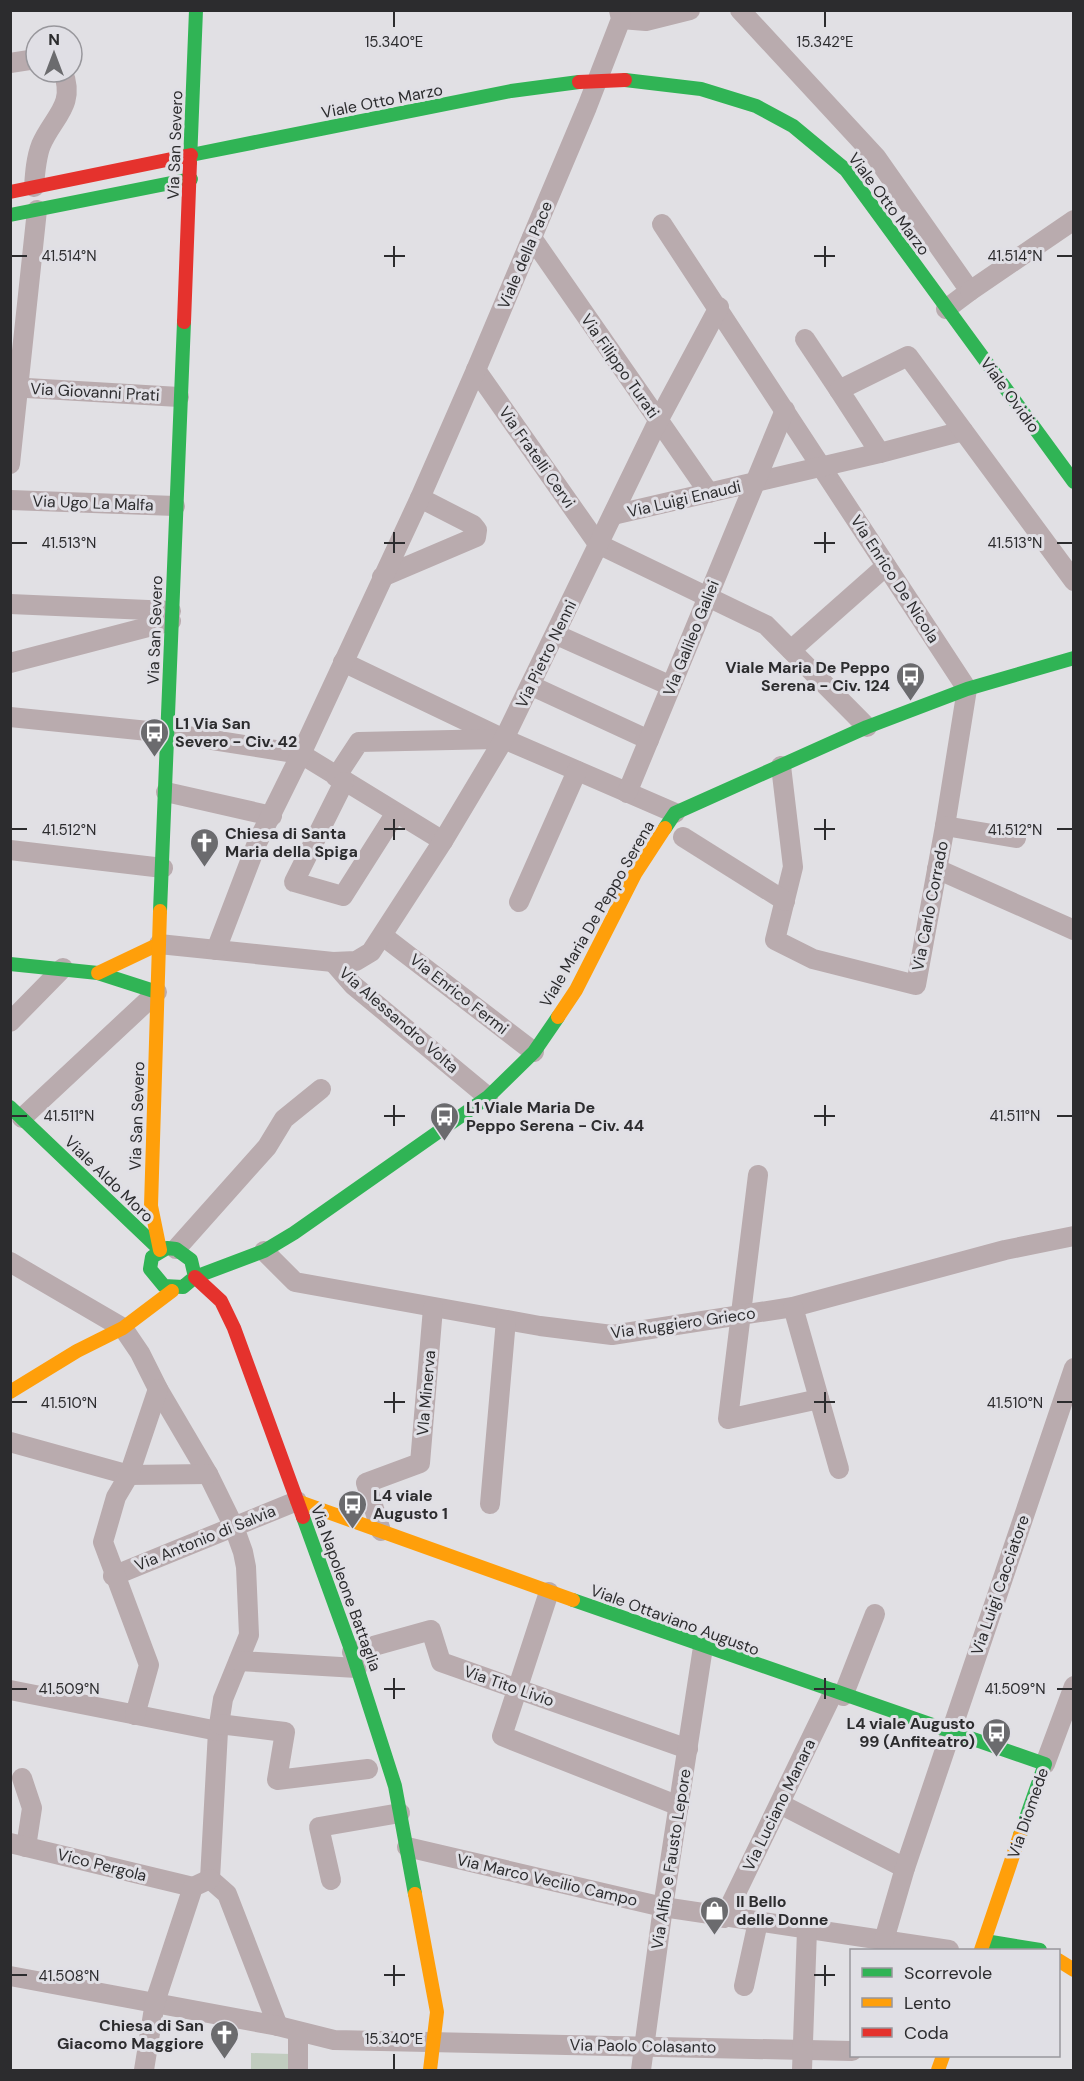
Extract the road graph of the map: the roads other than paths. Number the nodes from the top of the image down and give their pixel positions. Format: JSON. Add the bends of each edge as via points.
{"nodes":[{"id":1,"x":196,"y":10,"type":"edge"},
{"id":2,"x":690,"y":10,"type":"edge"},
{"id":3,"x":740,"y":10,"type":"edge"},
{"id":4,"x":620,"y":15,"type":"edge"},
{"id":5,"x":68,"y":84,"type":"edge"},
{"id":6,"x":192,"y":155,"type":"junction"},
{"id":7,"x":190,"y":179,"type":"junction"},
{"id":8,"x":34,"y":187,"type":"junction"},
{"id":9,"x":10,"y":192,"type":"edge"},
{"id":10,"x":37,"y":210,"type":"junction"},
{"id":11,"x":10,"y":215,"type":"edge"},
{"id":12,"x":1074,"y":220,"type":"edge"},
{"id":13,"x":662,"y":224,"type":"dead end"},
{"id":14,"x":532,"y":238,"type":"junction"},
{"id":15,"x":970,"y":291,"type":"junction"},
{"id":16,"x":719,"y":307,"type":"junction"},
{"id":17,"x":946,"y":309,"type":"junction"},
{"id":18,"x":805,"y":339,"type":"dead end"},
{"id":19,"x":476,"y":370,"type":"junction"},
{"id":20,"x":14,"y":387,"type":"edge"},
{"id":21,"x":839,"y":390,"type":"junction"},
{"id":22,"x":179,"y":397,"type":"junction"},
{"id":23,"x":785,"y":410,"type":"junction"},
{"id":24,"x":658,"y":421,"type":"junction"},
{"id":25,"x":963,"y":431,"type":"junction"},
{"id":26,"x":880,"y":453,"type":"junction"},
{"id":27,"x":10,"y":464,"type":"edge"},
{"id":28,"x":823,"y":468,"type":"junction"},
{"id":29,"x":1074,"y":482,"type":"edge"},
{"id":30,"x":755,"y":483,"type":"junction"},
{"id":31,"x":709,"y":494,"type":"junction"},
{"id":32,"x":420,"y":498,"type":"junction"},
{"id":33,"x":10,"y":500,"type":"edge"},
{"id":34,"x":175,"y":506,"type":"junction"},
{"id":35,"x":613,"y":515,"type":"junction"},
{"id":36,"x":598,"y":544,"type":"junction"},
{"id":37,"x":886,"y":566,"type":"junction"},
{"id":38,"x":382,"y":577,"type":"junction"},
{"id":39,"x":1074,"y":581,"type":"edge"},
{"id":40,"x":708,"y":596,"type":"junction"},
{"id":41,"x":10,"y":604,"type":"edge"},
{"id":42,"x":171,"y":616,"type":"junction"},
{"id":43,"x":557,"y":635,"type":"junction"},
{"id":44,"x":791,"y":650,"type":"junction"},
{"id":45,"x":1074,"y":658,"type":"edge"},
{"id":46,"x":343,"y":662,"type":"junction"},
{"id":47,"x":10,"y":663,"type":"edge"},
{"id":48,"x":532,"y":686,"type":"junction"},
{"id":49,"x":671,"y":686,"type":"junction"},
{"id":50,"x":967,"y":689,"type":"junction"},
{"id":51,"x":10,"y":717,"type":"edge"},
{"id":52,"x":867,"y":727,"type":"junction"},
{"id":53,"x":168,"y":733,"type":"junction"},
{"id":54,"x":504,"y":739,"type":"junction"},
{"id":55,"x":649,"y":740,"type":"junction"},
{"id":56,"x":302,"y":754,"type":"junction"},
{"id":57,"x":781,"y":766,"type":"junction"},
{"id":58,"x":577,"y":771,"type":"junction"},
{"id":59,"x":340,"y":780,"type":"junction"},
{"id":60,"x":166,"y":792,"type":"junction"},
{"id":61,"x":627,"y":793,"type":"junction"},
{"id":62,"x":395,"y":813,"type":"junction"},
{"id":63,"x":675,"y":813,"type":"junction"},
{"id":64,"x":272,"y":816,"type":"junction"},
{"id":65,"x":945,"y":826,"type":"junction"},
{"id":66,"x":683,"y":837,"type":"dead end"},
{"id":67,"x":1016,"y":838,"type":"dead end"},
{"id":68,"x":443,"y":841,"type":"junction"},
{"id":69,"x":10,"y":850,"type":"edge"},
{"id":70,"x":163,"y":868,"type":"junction"},
{"id":71,"x":938,"y":869,"type":"junction"},
{"id":72,"x":784,"y":901,"type":"junction"},
{"id":73,"x":519,"y":902,"type":"dead end"},
{"id":74,"x":1074,"y":930,"type":"edge"},
{"id":75,"x":383,"y":936,"type":"junction"},
{"id":76,"x":159,"y":944,"type":"junction"},
{"id":77,"x":216,"y":950,"type":"junction"},
{"id":78,"x":333,"y":962,"type":"junction"},
{"id":79,"x":10,"y":964,"type":"edge"},
{"id":80,"x":63,"y":968,"type":"junction"},
{"id":81,"x":98,"y":973,"type":"junction"},
{"id":82,"x":156,"y":992,"type":"junction"},
{"id":83,"x":10,"y":1022,"type":"edge"},
{"id":84,"x":534,"y":1052,"type":"junction"},
{"id":85,"x":321,"y":1089,"type":"dead end"},
{"id":86,"x":488,"y":1097,"type":"junction"},
{"id":87,"x":16,"y":1112,"type":"edge"},
{"id":88,"x":758,"y":1175,"type":"dead end"},
{"id":89,"x":1074,"y":1236,"type":"edge"},
{"id":90,"x":264,"y":1251,"type":"junction"},
{"id":91,"x":176,"y":1253,"type":"junction"},
{"id":92,"x":10,"y":1262,"type":"edge"},
{"id":93,"x":235,"y":1263,"type":"junction"},
{"id":94,"x":150,"y":1269,"type":"junction"},
{"id":95,"x":195,"y":1277,"type":"junction"},
{"id":96,"x":172,"y":1291,"type":"junction"},
{"id":97,"x":221,"y":1301,"type":"junction"},
{"id":98,"x":793,"y":1307,"type":"junction"},
{"id":99,"x":433,"y":1308,"type":"junction"},
{"id":100,"x":147,"y":1310,"type":"junction"},
{"id":101,"x":740,"y":1316,"type":"junction"},
{"id":102,"x":506,"y":1320,"type":"junction"},
{"id":103,"x":123,"y":1328,"type":"junction"},
{"id":104,"x":1074,"y":1368,"type":"edge"},
{"id":105,"x":158,"y":1389,"type":"junction"},
{"id":106,"x":10,"y":1392,"type":"edge"},
{"id":107,"x":819,"y":1399,"type":"junction"},
{"id":108,"x":10,"y":1442,"type":"edge"},
{"id":109,"x":839,"y":1468,"type":"dead end"},
{"id":110,"x":129,"y":1475,"type":"junction"},
{"id":111,"x":211,"y":1479,"type":"junction"},
{"id":112,"x":297,"y":1501,"type":"junction"},
{"id":113,"x":490,"y":1504,"type":"dead end"},
{"id":114,"x":234,"y":1527,"type":"junction"},
{"id":115,"x":381,"y":1531,"type":"junction"},
{"id":116,"x":113,"y":1576,"type":"junction"},
{"id":117,"x":549,"y":1592,"type":"junction"},
{"id":118,"x":875,"y":1614,"type":"dead end"},
{"id":119,"x":703,"y":1647,"type":"junction"},
{"id":120,"x":354,"y":1660,"type":"junction"},
{"id":121,"x":238,"y":1661,"type":"junction"},
{"id":122,"x":1074,"y":1686,"type":"edge"},
{"id":123,"x":517,"y":1688,"type":"junction"},
{"id":124,"x":10,"y":1690,"type":"edge"},
{"id":125,"x":838,"y":1694,"type":"junction"},
{"id":126,"x":135,"y":1715,"type":"junction"},
{"id":127,"x":219,"y":1728,"type":"junction"},
{"id":128,"x":950,"y":1733,"type":"junction"},
{"id":129,"x":688,"y":1749,"type":"junction"},
{"id":130,"x":1045,"y":1764,"type":"junction"},
{"id":131,"x":368,"y":1769,"type":"dead end"},
{"id":132,"x":22,"y":1778,"type":"dead end"},
{"id":133,"x":780,"y":1804,"type":"junction"},
{"id":134,"x":679,"y":1806,"type":"junction"},
{"id":135,"x":400,"y":1813,"type":"junction"},
{"id":136,"x":18,"y":1845,"type":"edge"},
{"id":137,"x":407,"y":1847,"type":"junction"},
{"id":138,"x":905,"y":1868,"type":"junction"},
{"id":139,"x":331,"y":1880,"type":"dead end"},
{"id":140,"x":202,"y":1883,"type":"junction"},
{"id":141,"x":663,"y":1907,"type":"junction"},
{"id":142,"x":724,"y":1918,"type":"junction"},
{"id":143,"x":758,"y":1922,"type":"junction"},
{"id":144,"x":807,"y":1930,"type":"junction"},
{"id":145,"x":884,"y":1940,"type":"junction"},
{"id":146,"x":983,"y":1946,"type":"edge"},
{"id":147,"x":942,"y":1949,"type":"edge"},
{"id":148,"x":966,"y":1949,"type":"edge"},
{"id":149,"x":1026,"y":1949,"type":"edge"},
{"id":150,"x":1060,"y":1961,"type":"edge"},
{"id":151,"x":1074,"y":1970,"type":"edge"},
{"id":152,"x":10,"y":1976,"type":"edge"},
{"id":153,"x":744,"y":1986,"type":"dead end"},
{"id":154,"x":154,"y":2002,"type":"junction"},
{"id":155,"x":278,"y":2026,"type":"junction"},
{"id":156,"x":298,"y":2032,"type":"junction"},
{"id":157,"x":435,"y":2042,"type":"junction"},
{"id":158,"x":642,"y":2045,"type":"junction"},
{"id":159,"x":803,"y":2049,"type":"junction"},
{"id":160,"x":850,"y":2051,"type":"edge"},
{"id":161,"x":144,"y":2070,"type":"edge"},
{"id":162,"x":298,"y":2070,"type":"edge"},
{"id":163,"x":430,"y":2070,"type":"edge"},
{"id":164,"x":641,"y":2070,"type":"edge"},
{"id":165,"x":802,"y":2070,"type":"edge"}],
"edges":[{"from":1,"to":6,"type":"main road","name":"Via San Severo"},
{"from":2,"to":4,"type":"street","via":[[646,21]]},
{"from":3,"to":15,"type":"street","via":[[876,157]]},
{"from":4,"to":14,"type":"street","name":"Viale della Pace"},
{"from":5,"to":8,"type":"street","via":[[61,113],[41,144]]},
{"from":6,"to":7,"type":"main road","name":"Via San Severo"},
{"from":6,"to":8,"type":"main road","name":"Viale Otto Marzo"},
{"from":6,"to":17,"type":"main road","name":"Viale Otto Marzo","bridge":true,"via":[[512,91],[579,82],[661,82],[741,101],[772,113],[812,140],[846,170]]},
{"from":7,"to":10,"type":"main road"},
{"from":7,"to":22,"type":"main road","name":"Via San Severo"},
{"from":8,"to":9,"type":"main road","name":"Viale Otto Marzo"},
{"from":10,"to":11,"type":"main road"},
{"from":10,"to":20,"type":"street"},
{"from":12,"to":15,"type":"street"},
{"from":13,"to":16,"type":"street","name":"Via Enrico De Nicola"},
{"from":14,"to":19,"type":"street","name":"Viale della Pace"},
{"from":14,"to":24,"type":"street","name":"Via Filippo Turati"},
{"from":15,"to":17,"type":"street"},
{"from":16,"to":23,"type":"street","name":"Via Enrico De Nicola"},
{"from":16,"to":24,"type":"street","name":"Via Pietro Nenni"},
{"from":17,"to":29,"type":"main road","name":"Viale Ovidio"},
{"from":18,"to":21,"type":"street"},
{"from":19,"to":32,"type":"street","name":"Viale della Pace"},
{"from":19,"to":36,"type":"street","name":"Via Fratelli Cervi"},
{"from":20,"to":22,"type":"street","name":"Via Giovanni Prati"},
{"from":20,"to":27,"type":"street"},
{"from":21,"to":25,"type":"street","via":[[908,356]]},
{"from":21,"to":26,"type":"street"},
{"from":22,"to":34,"type":"main road","name":"Via San Severo"},
{"from":23,"to":28,"type":"street","name":"Via Enrico De Nicola"},
{"from":23,"to":30,"type":"street","name":"Via Galileo Galiei"},
{"from":24,"to":31,"type":"street","name":"Via Filippo Turati"},
{"from":24,"to":35,"type":"street","name":"Via Pietro Nenni"},
{"from":25,"to":26,"type":"street"},
{"from":25,"to":39,"type":"street"},
{"from":26,"to":28,"type":"street"},
{"from":28,"to":30,"type":"street","name":"Via Luigi Enaudi"},
{"from":28,"to":37,"type":"street","name":"Via Enrico De Nicola"},
{"from":30,"to":31,"type":"street","name":"Via Luigi Enaudi"},
{"from":30,"to":40,"type":"street","name":"Via Galileo Galiei"},
{"from":31,"to":35,"type":"street","name":"Via Luigi Enaudi"},
{"from":32,"to":38,"type":"street","name":"Viale della Pace"},
{"from":32,"to":38,"type":"street","via":[[473,525],[476,537]]},
{"from":33,"to":34,"type":"street","name":"Via Ugo La Malfa"},
{"from":34,"to":42,"type":"main road","name":"Via San Severo"},
{"from":35,"to":36,"type":"street","name":"Via Pietro Nenni"},
{"from":36,"to":40,"type":"street"},
{"from":36,"to":43,"type":"street","name":"Via Pietro Nenni"},
{"from":37,"to":44,"type":"street"},
{"from":37,"to":50,"type":"street","name":"Via Enrico De Nicola"},
{"from":38,"to":46,"type":"street","name":"Viale della Pace"},
{"from":40,"to":44,"type":"street","via":[[766,625]]},
{"from":40,"to":49,"type":"street","name":"Via Galileo Galiei"},
{"from":41,"to":42,"type":"street"},
{"from":42,"to":47,"type":"street"},
{"from":42,"to":53,"type":"main road","name":"Via San Severo"},
{"from":43,"to":48,"type":"street","name":"Via Pietro Nenni"},
{"from":43,"to":49,"type":"street"},
{"from":44,"to":52,"type":"street"},
{"from":45,"to":50,"type":"main road","name":"Viale Maria De Peppo Serena"},
{"from":46,"to":54,"type":"street"},
{"from":46,"to":56,"type":"street","name":"Viale della Pace"},
{"from":48,"to":54,"type":"street","name":"Via Pietro Nenni"},
{"from":48,"to":55,"type":"street"},
{"from":49,"to":55,"type":"street","name":"Via Galileo Galiei"},
{"from":50,"to":52,"type":"main road","name":"Viale Maria De Peppo Serena"},
{"from":50,"to":65,"type":"street","name":"Via Carlo Corrado"},
{"from":51,"to":53,"type":"street"},
{"from":52,"to":57,"type":"main road","name":"Viale Maria De Peppo Serena"},
{"from":53,"to":56,"type":"street"},
{"from":53,"to":60,"type":"main road","name":"Via San Severo"},
{"from":54,"to":58,"type":"street"},
{"from":54,"to":59,"type":"street","via":[[359,742]]},
{"from":54,"to":68,"type":"street","name":"Via Pietro Nenni"},
{"from":55,"to":61,"type":"street","name":"Via Galileo Galiei"},
{"from":56,"to":59,"type":"street"},
{"from":56,"to":64,"type":"street","name":"Viale della Pace"},
{"from":57,"to":63,"type":"main road","name":"Viale Maria De Peppo Serena"},
{"from":57,"to":72,"type":"street","via":[[793,867]]},
{"from":58,"to":61,"type":"street"},
{"from":58,"to":73,"type":"street"},
{"from":59,"to":62,"type":"street"},
{"from":59,"to":62,"type":"street","via":[[294,882],[344,896]]},
{"from":60,"to":64,"type":"street"},
{"from":60,"to":70,"type":"main road","name":"Via San Severo"},
{"from":61,"to":63,"type":"street"},
{"from":62,"to":68,"type":"street"},
{"from":63,"to":84,"type":"main road","name":"Viale Maria De Peppo Serena","via":[[635,874],[576,990]]},
{"from":64,"to":77,"type":"street","name":"Viale della Pace","via":[[257,843]]},
{"from":65,"to":67,"type":"street","name":"Via Carlo Corrado"},
{"from":65,"to":71,"type":"street","name":"Via Carlo Corrado"},
{"from":66,"to":72,"type":"street"},
{"from":68,"to":75,"type":"street","name":"Via Pietro Nenni"},
{"from":69,"to":70,"type":"street"},
{"from":70,"to":76,"type":"main road","name":"Via San Severo"},
{"from":71,"to":72,"type":"street","name":"Via Carlo Corrado","via":[[916,985],[813,959],[775,940]]},
{"from":71,"to":74,"type":"street"},
{"from":75,"to":78,"type":"street","name":"Via Pietro Nenni","via":[[364,958]]},
{"from":75,"to":84,"type":"street","name":"Via Enrico Fermi"},
{"from":76,"to":77,"type":"street","name":"Via Alessandro Volta"},
{"from":76,"to":81,"type":"main road"},
{"from":76,"to":82,"type":"main road","name":"Via San Severo"},
{"from":77,"to":78,"type":"street","name":"Via Alessandro Volta"},
{"from":78,"to":86,"type":"street","name":"Via Alessandro Volta","via":[[353,985]]},
{"from":79,"to":80,"type":"main road"},
{"from":80,"to":81,"type":"main road"},
{"from":80,"to":83,"type":"street"},
{"from":81,"to":82,"type":"main road"},
{"from":82,"to":87,"type":"street"},
{"from":82,"to":91,"type":"main road","name":"Via San Severo","via":[[151,1206]]},
{"from":84,"to":86,"type":"main road","name":"Viale Maria De Peppo Serena"},
{"from":85,"to":91,"type":"street","via":[[284,1119],[267,1147]]},
{"from":86,"to":90,"type":"main road","name":"Viale Maria De Peppo Serena"},
{"from":87,"to":91,"type":"main road","name":"Viale Aldo Moro"},
{"from":88,"to":101,"type":"street"},
{"from":89,"to":98,"type":"street","name":"Via Ruggiero Grieco","via":[[1005,1250]]},
{"from":90,"to":93,"type":"main road","name":"Viale Maria De Peppo Serena"},
{"from":90,"to":99,"type":"street","name":"Via Ruggiero Grieco","via":[[295,1282]]},
{"from":91,"to":93,"type":"main road"},
{"from":91,"to":94,"type":"main road","via":[[152,1257]]},
{"from":91,"to":95,"type":"main road"},
{"from":92,"to":103,"type":"street"},
{"from":93,"to":95,"type":"main road","name":"Viale Maria De Peppo Serena"},
{"from":93,"to":97,"type":"main road"},
{"from":94,"to":96,"type":"main road","via":[[159,1283]]},
{"from":94,"to":100,"type":"main road"},
{"from":95,"to":96,"type":"main road"},
{"from":95,"to":97,"type":"main road","name":"Via Napoleone Battaglia"},
{"from":96,"to":100,"type":"main road"},
{"from":97,"to":112,"type":"main road","name":"Via Napoleone Battaglia"},
{"from":98,"to":101,"type":"street","name":"Via Ruggiero Grieco"},
{"from":98,"to":107,"type":"street"},
{"from":99,"to":102,"type":"street","name":"Via Ruggiero Grieco"},
{"from":99,"to":115,"type":"street","name":"VIa Minerva","via":[[420,1462],[366,1484]]},
{"from":100,"to":103,"type":"main road"},
{"from":101,"to":102,"type":"street","name":"Via Ruggiero Grieco","via":[[612,1335]]},
{"from":101,"to":107,"type":"street","via":[[728,1419]]},
{"from":102,"to":113,"type":"street"},
{"from":103,"to":105,"type":"street"},
{"from":103,"to":106,"type":"main road"},
{"from":104,"to":128,"type":"street","name":"Via Luigi Cacciatore"},
{"from":105,"to":110,"type":"street"},
{"from":105,"to":111,"type":"street"},
{"from":107,"to":109,"type":"street"},
{"from":108,"to":110,"type":"street"},
{"from":110,"to":111,"type":"street"},
{"from":110,"to":116,"type":"street","via":[[116,1497],[103,1542]]},
{"from":111,"to":114,"type":"street"},
{"from":112,"to":114,"type":"street","name":"Via Antonio di Salvia"},
{"from":112,"to":115,"type":"main road","name":"Viale Ottaviano Augusto"},
{"from":112,"to":120,"type":"main road","name":"Via Napoleone Battaglia"},
{"from":114,"to":116,"type":"street","name":"Via Antonio di Salvia"},
{"from":114,"to":121,"type":"street","via":[[246,1567],[249,1635]]},
{"from":115,"to":117,"type":"main road","name":"Viale Ottaviano Augusto"},
{"from":116,"to":126,"type":"street","via":[[149,1665]]},
{"from":117,"to":119,"type":"main road","name":"Viale Ottaviano Augusto"},
{"from":117,"to":123,"type":"street"},
{"from":118,"to":125,"type":"street","name":"Via Luciano Manara"},
{"from":119,"to":125,"type":"main road","name":"Viale Ottaviano Augusto"},
{"from":119,"to":129,"type":"street","name":"Via Alfio e Fausto Lepore"},
{"from":120,"to":121,"type":"street"},
{"from":120,"to":123,"type":"street","name":"Via Tito Livio","via":[[431,1630],[441,1662]]},
{"from":120,"to":135,"type":"main road","name":"Via Napoleone Battaglia","via":[[390,1767]]},
{"from":121,"to":127,"type":"street","via":[[224,1699]]},
{"from":122,"to":130,"type":"street","name":"Via Diomede"},
{"from":123,"to":129,"type":"street","name":"Via Tito Livio"},
{"from":123,"to":134,"type":"street","via":[[502,1736]]},
{"from":124,"to":126,"type":"street"},
{"from":125,"to":128,"type":"main road","name":"Viale Ottaviano Augusto"},
{"from":125,"to":133,"type":"street","name":"Via Luciano Manara"},
{"from":126,"to":127,"type":"street"},
{"from":127,"to":131,"type":"street","via":[[285,1732],[277,1780]]},
{"from":127,"to":140,"type":"street"},
{"from":128,"to":130,"type":"main road","name":"Viale Ottaviano Augusto"},
{"from":128,"to":138,"type":"street","name":"Via Luigi Cacciatore"},
{"from":129,"to":134,"type":"street","name":"Via Alfio e Fausto Lepore"},
{"from":130,"to":146,"type":"main road","name":"Via Diomede"},
{"from":132,"to":136,"type":"street","via":[[32,1808]]},
{"from":133,"to":138,"type":"street"},
{"from":133,"to":142,"type":"street","name":"Via Luciano Manara"},
{"from":134,"to":141,"type":"street","name":"Via Alfio e Fausto Lepore"},
{"from":135,"to":137,"type":"main road","name":"Via Napoleone Battaglia"},
{"from":135,"to":139,"type":"street","via":[[319,1827]]},
{"from":136,"to":140,"type":"street","name":"Vico Pergola"},
{"from":137,"to":141,"type":"street","name":"Via Marco Vecilio Campo"},
{"from":137,"to":157,"type":"main road","name":"Via Napoleone Battaglia","via":[[437,2012]]},
{"from":138,"to":145,"type":"street","name":"Via Luigi Cacciatore"},
{"from":140,"to":154,"type":"street"},
{"from":140,"to":155,"type":"street","via":[[227,1893]]},
{"from":141,"to":142,"type":"street","name":"Via Marco Vecilio Campo"},
{"from":141,"to":158,"type":"street","name":"Via Alfio e Fausto Lepore"},
{"from":142,"to":143,"type":"street","name":"Via Marco Vecilio Campo"},
{"from":143,"to":144,"type":"street","name":"Via Marco Vecilio Campo"},
{"from":143,"to":153,"type":"street"},
{"from":144,"to":145,"type":"street","name":"Via Marco Vecilio Campo"},
{"from":144,"to":159,"type":"street"},
{"from":145,"to":147,"type":"street","name":"Via Marco Vecilio Campo"},
{"from":146,"to":148,"type":"street"},
{"from":146,"to":149,"type":"main road"},
{"from":150,"to":151,"type":"main road"},
{"from":152,"to":154,"type":"street","name":"Via Paolo Colasanto"},
{"from":154,"to":155,"type":"street","name":"Via Paolo Colasanto"},
{"from":154,"to":161,"type":"street"},
{"from":155,"to":156,"type":"street","name":"Via Paolo Colasanto"},
{"from":156,"to":157,"type":"street","name":"Via Paolo Colasanto","via":[[334,2040]]},
{"from":156,"to":162,"type":"street"},
{"from":157,"to":158,"type":"street","name":"Via Paolo Colasanto"},
{"from":157,"to":163,"type":"main road","name":"Via Napoleone Battaglia"},
{"from":158,"to":159,"type":"street","name":"Via Paolo Colasanto"},
{"from":158,"to":164,"type":"street","name":"Via Alfio e Fausto Lepore"},
{"from":159,"to":160,"type":"street","name":"Via Paolo Colasanto"},
{"from":159,"to":165,"type":"street"}]}
